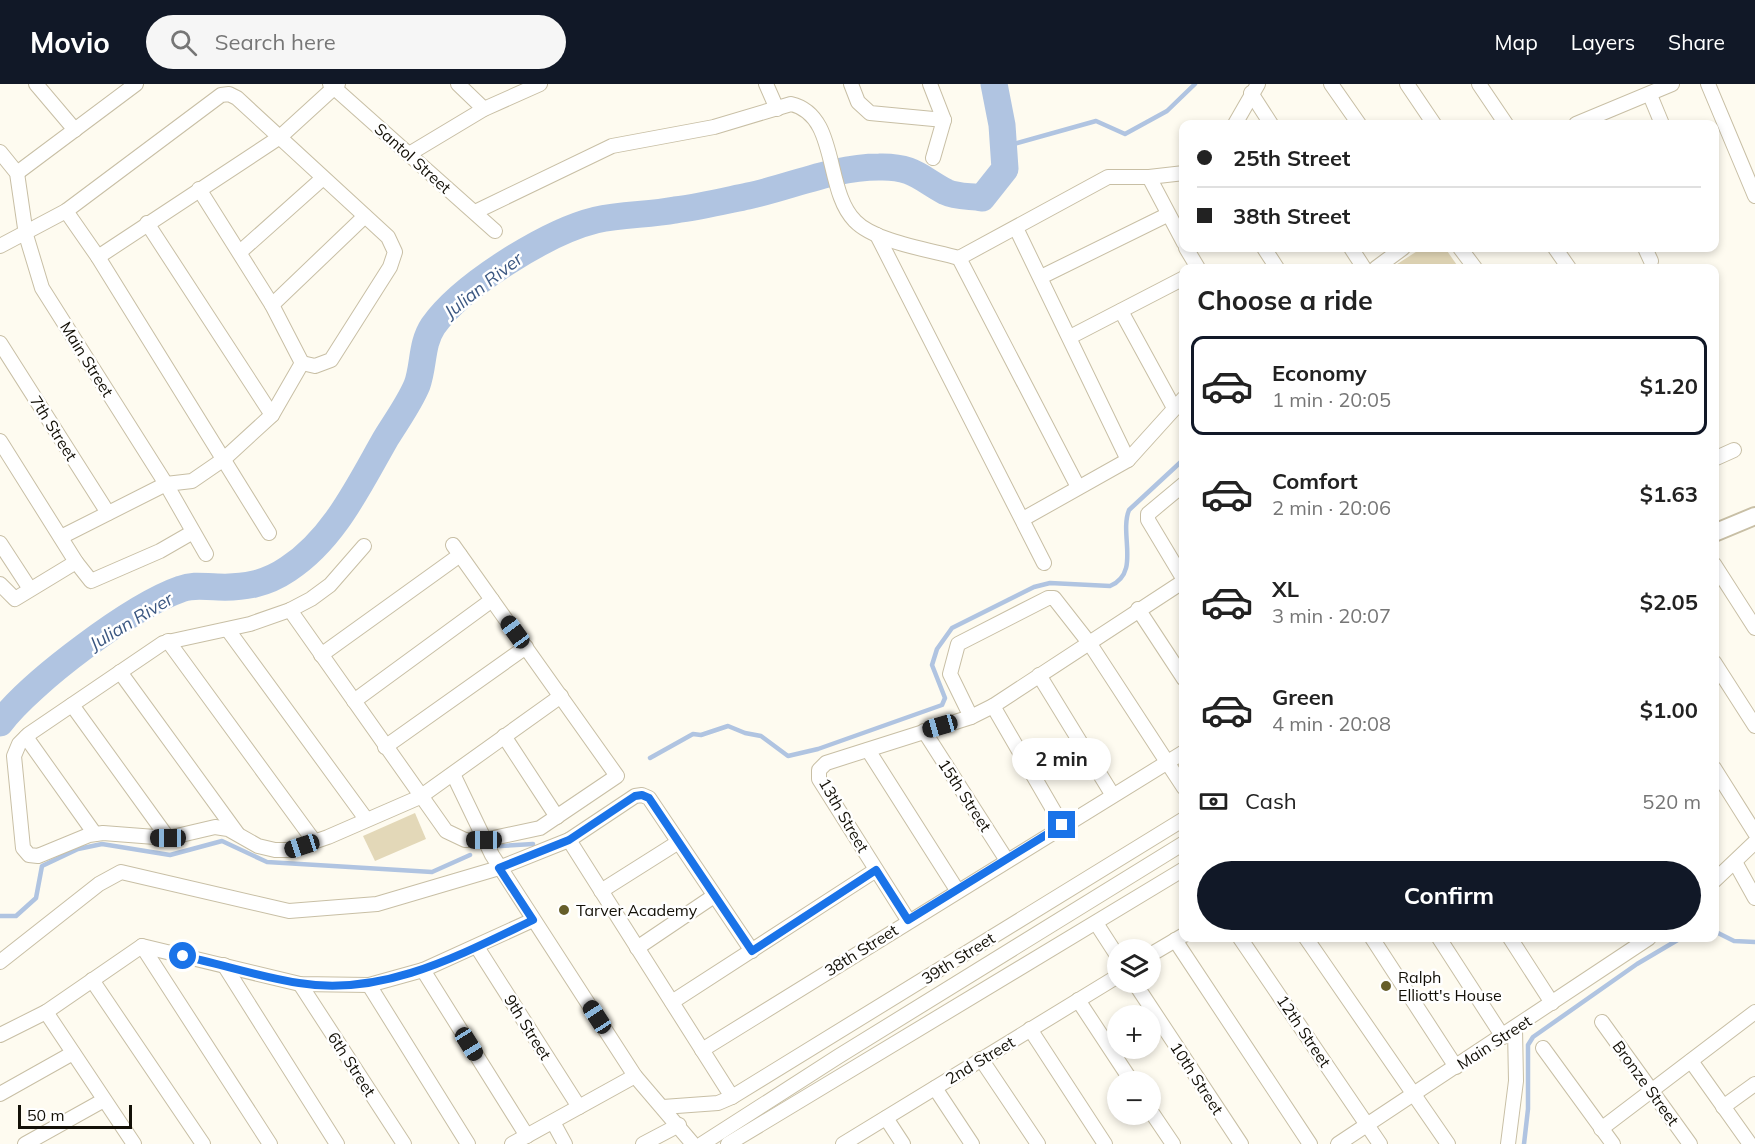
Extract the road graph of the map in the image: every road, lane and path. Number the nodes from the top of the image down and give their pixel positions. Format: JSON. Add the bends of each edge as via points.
{"nodes":[{"id":1,"x":36,"y":84,"type":"edge"},
{"id":2,"x":458,"y":84,"type":"edge"},
{"id":3,"x":540,"y":84,"type":"edge"},
{"id":4,"x":766,"y":84,"type":"edge"},
{"id":5,"x":851,"y":84,"type":"edge"},
{"id":6,"x":930,"y":84,"type":"edge"},
{"id":7,"x":1331,"y":84,"type":"edge"},
{"id":8,"x":1407,"y":84,"type":"edge"},
{"id":9,"x":1479,"y":84,"type":"edge"},
{"id":10,"x":1672,"y":84,"type":"edge"},
{"id":11,"x":1708,"y":84,"type":"edge"},
{"id":12,"x":334,"y":85,"type":"edge"},
{"id":13,"x":127,"y":87,"type":"edge"},
{"id":14,"x":1255,"y":89,"type":"edge"},
{"id":15,"x":1650,"y":95,"type":"junction"},
{"id":16,"x":484,"y":109,"type":"junction"},
{"id":17,"x":777,"y":109,"type":"junction"},
{"id":18,"x":944,"y":120,"type":"junction"},
{"id":19,"x":1237,"y":120,"type":"edge"},
{"id":20,"x":1269,"y":120,"type":"edge"},
{"id":21,"x":1356,"y":120,"type":"edge"},
{"id":22,"x":1431,"y":120,"type":"edge"},
{"id":23,"x":1503,"y":120,"type":"edge"},
{"id":24,"x":1592,"y":120,"type":"edge"},
{"id":25,"x":1660,"y":120,"type":"edge"},
{"id":26,"x":75,"y":130,"type":"junction"},
{"id":27,"x":280,"y":137,"type":"junction"},
{"id":28,"x":0,"y":152,"type":"edge"},
{"id":29,"x":409,"y":154,"type":"junction"},
{"id":30,"x":933,"y":158,"type":"dead end"},
{"id":31,"x":17,"y":173,"type":"junction"},
{"id":32,"x":1179,"y":174,"type":"edge"},
{"id":33,"x":1149,"y":177,"type":"junction"},
{"id":34,"x":323,"y":178,"type":"junction"},
{"id":35,"x":199,"y":189,"type":"junction"},
{"id":36,"x":1755,"y":196,"type":"edge"},
{"id":37,"x":66,"y":211,"type":"junction"},
{"id":38,"x":475,"y":212,"type":"junction"},
{"id":39,"x":1167,"y":215,"type":"junction"},
{"id":40,"x":365,"y":216,"type":"junction"},
{"id":41,"x":147,"y":223,"type":"junction"},
{"id":42,"x":1016,"y":228,"type":"junction"},
{"id":43,"x":495,"y":231,"type":"dead end"},
{"id":44,"x":26,"y":235,"type":"junction"},
{"id":45,"x":877,"y":235,"type":"junction"},
{"id":46,"x":1179,"y":235,"type":"edge"},
{"id":47,"x":0,"y":246,"type":"edge"},
{"id":48,"x":240,"y":252,"type":"junction"},
{"id":49,"x":1398,"y":252,"type":"edge"},
{"id":50,"x":1647,"y":252,"type":"edge"},
{"id":51,"x":98,"y":257,"type":"junction"},
{"id":52,"x":959,"y":258,"type":"junction"},
{"id":53,"x":1651,"y":261,"type":"dead end"},
{"id":54,"x":1381,"y":264,"type":"edge"},
{"id":55,"x":1041,"y":277,"type":"junction"},
{"id":56,"x":1179,"y":281,"type":"edge"},
{"id":57,"x":272,"y":305,"type":"junction"},
{"id":58,"x":1121,"y":310,"type":"junction"},
{"id":59,"x":1070,"y":338,"type":"junction"},
{"id":60,"x":0,"y":343,"type":"edge"},
{"id":61,"x":302,"y":363,"type":"junction"},
{"id":62,"x":1179,"y":403,"type":"edge"},
{"id":63,"x":272,"y":415,"type":"junction"},
{"id":64,"x":0,"y":441,"type":"edge"},
{"id":65,"x":1734,"y":450,"type":"dead end"},
{"id":66,"x":1719,"y":457,"type":"edge"},
{"id":67,"x":224,"y":459,"type":"junction"},
{"id":68,"x":1128,"y":460,"type":"junction"},
{"id":69,"x":166,"y":484,"type":"junction"},
{"id":70,"x":1078,"y":487,"type":"junction"},
{"id":71,"x":1179,"y":488,"type":"edge"},
{"id":72,"x":108,"y":513,"type":"junction"},
{"id":73,"x":1755,"y":516,"type":"edge"},
{"id":74,"x":1023,"y":519,"type":"junction"},
{"id":75,"x":193,"y":532,"type":"junction"},
{"id":76,"x":1719,"y":532,"type":"edge"},
{"id":77,"x":269,"y":533,"type":"dead end"},
{"id":78,"x":61,"y":537,"type":"junction"},
{"id":79,"x":364,"y":546,"type":"dead end"},
{"id":80,"x":2,"y":549,"type":"edge"},
{"id":81,"x":206,"y":554,"type":"dead end"},
{"id":82,"x":76,"y":562,"type":"junction"},
{"id":83,"x":1044,"y":563,"type":"dead end"},
{"id":84,"x":1719,"y":571,"type":"edge"},
{"id":85,"x":1179,"y":572,"type":"edge"},
{"id":86,"x":1179,"y":583,"type":"edge"},
{"id":87,"x":0,"y":584,"type":"edge"},
{"id":88,"x":30,"y":589,"type":"junction"},
{"id":89,"x":492,"y":600,"type":"junction"},
{"id":90,"x":1138,"y":609,"type":"junction"},
{"id":91,"x":290,"y":610,"type":"junction"},
{"id":92,"x":1750,"y":611,"type":"edge"},
{"id":93,"x":1755,"y":628,"type":"edge"},
{"id":94,"x":228,"y":630,"type":"junction"},
{"id":95,"x":168,"y":641,"type":"junction"},
{"id":96,"x":1090,"y":644,"type":"junction"},
{"id":97,"x":526,"y":647,"type":"junction"},
{"id":98,"x":321,"y":655,"type":"junction"},
{"id":99,"x":1719,"y":670,"type":"edge"},
{"id":100,"x":1179,"y":671,"type":"edge"},
{"id":101,"x":120,"y":672,"type":"junction"},
{"id":102,"x":1039,"y":675,"type":"junction"},
{"id":103,"x":561,"y":696,"type":"junction"},
{"id":104,"x":354,"y":701,"type":"junction"},
{"id":105,"x":72,"y":705,"type":"junction"},
{"id":106,"x":993,"y":706,"type":"junction"},
{"id":107,"x":971,"y":717,"type":"junction"},
{"id":108,"x":1755,"y":726,"type":"edge"},
{"id":109,"x":924,"y":730,"type":"junction"},
{"id":110,"x":504,"y":736,"type":"junction"},
{"id":111,"x":26,"y":737,"type":"junction"},
{"id":112,"x":385,"y":747,"type":"junction"},
{"id":113,"x":868,"y":750,"type":"junction"},
{"id":114,"x":1179,"y":755,"type":"edge"},
{"id":115,"x":1169,"y":762,"type":"junction"},
{"id":116,"x":453,"y":774,"type":"junction"},
{"id":117,"x":1719,"y":776,"type":"edge"},
{"id":118,"x":1179,"y":779,"type":"edge"},
{"id":119,"x":1112,"y":794,"type":"junction"},
{"id":120,"x":420,"y":797,"type":"junction"},
{"id":121,"x":557,"y":817,"type":"junction"},
{"id":122,"x":366,"y":819,"type":"junction"},
{"id":123,"x":1179,"y":822,"type":"edge"},
{"id":124,"x":1062,"y":825,"type":"junction"},
{"id":125,"x":1755,"y":833,"type":"edge"},
{"id":126,"x":95,"y":834,"type":"junction"},
{"id":127,"x":238,"y":835,"type":"junction"},
{"id":128,"x":168,"y":838,"type":"junction"},
{"id":129,"x":484,"y":840,"type":"junction"},
{"id":130,"x":569,"y":840,"type":"junction"},
{"id":131,"x":314,"y":842,"type":"junction"},
{"id":132,"x":1755,"y":842,"type":"edge"},
{"id":133,"x":677,"y":843,"type":"junction"},
{"id":134,"x":1179,"y":846,"type":"edge"},
{"id":135,"x":1006,"y":859,"type":"junction"},
{"id":136,"x":1735,"y":862,"type":"junction"},
{"id":137,"x":499,"y":868,"type":"junction"},
{"id":138,"x":876,"y":870,"type":"junction"},
{"id":139,"x":1179,"y":872,"type":"edge"},
{"id":140,"x":1719,"y":875,"type":"edge"},
{"id":141,"x":957,"y":890,"type":"junction"},
{"id":142,"x":601,"y":891,"type":"junction"},
{"id":143,"x":714,"y":896,"type":"junction"},
{"id":144,"x":1755,"y":898,"type":"edge"},
{"id":145,"x":533,"y":920,"type":"junction"},
{"id":146,"x":908,"y":920,"type":"junction"},
{"id":147,"x":1096,"y":923,"type":"junction"},
{"id":148,"x":1179,"y":937,"type":"edge"},
{"id":149,"x":1107,"y":940,"type":"edge"},
{"id":150,"x":1182,"y":942,"type":"edge"},
{"id":151,"x":1243,"y":942,"type":"edge"},
{"id":152,"x":1309,"y":942,"type":"edge"},
{"id":153,"x":1375,"y":942,"type":"edge"},
{"id":154,"x":1442,"y":942,"type":"edge"},
{"id":155,"x":1517,"y":942,"type":"edge"},
{"id":156,"x":1643,"y":942,"type":"edge"},
{"id":157,"x":142,"y":946,"type":"junction"},
{"id":158,"x":477,"y":947,"type":"junction"},
{"id":159,"x":637,"y":948,"type":"junction"},
{"id":160,"x":1161,"y":948,"type":"edge"},
{"id":161,"x":752,"y":951,"type":"junction"},
{"id":162,"x":0,"y":962,"type":"edge"},
{"id":163,"x":224,"y":965,"type":"junction"},
{"id":164,"x":423,"y":970,"type":"junction"},
{"id":165,"x":92,"y":980,"type":"junction"},
{"id":166,"x":1107,"y":983,"type":"edge"},
{"id":167,"x":300,"y":984,"type":"junction"},
{"id":168,"x":369,"y":985,"type":"junction"},
{"id":169,"x":1141,"y":993,"type":"edge"},
{"id":170,"x":1078,"y":1000,"type":"junction"},
{"id":171,"x":672,"y":1002,"type":"junction"},
{"id":172,"x":1552,"y":1003,"type":"junction"},
{"id":173,"x":46,"y":1012,"type":"junction"},
{"id":174,"x":1755,"y":1012,"type":"edge"},
{"id":175,"x":1602,"y":1022,"type":"dead end"},
{"id":176,"x":1030,"y":1029,"type":"junction"},
{"id":177,"x":1509,"y":1033,"type":"junction"},
{"id":178,"x":0,"y":1035,"type":"edge"},
{"id":179,"x":1543,"y":1048,"type":"dead end"},
{"id":180,"x":702,"y":1050,"type":"junction"},
{"id":181,"x":73,"y":1053,"type":"junction"},
{"id":182,"x":981,"y":1059,"type":"junction"},
{"id":183,"x":1690,"y":1061,"type":"junction"},
{"id":184,"x":1456,"y":1067,"type":"junction"},
{"id":185,"x":1125,"y":1071,"type":"edge"},
{"id":186,"x":634,"y":1076,"type":"junction"},
{"id":187,"x":1755,"y":1084,"type":"edge"},
{"id":188,"x":935,"y":1088,"type":"junction"},
{"id":189,"x":1652,"y":1092,"type":"junction"},
{"id":190,"x":0,"y":1094,"type":"edge"},
{"id":191,"x":1413,"y":1095,"type":"junction"},
{"id":192,"x":732,"y":1097,"type":"junction"},
{"id":193,"x":104,"y":1100,"type":"junction"},
{"id":194,"x":579,"y":1107,"type":"junction"},
{"id":195,"x":663,"y":1107,"type":"junction"},
{"id":196,"x":1723,"y":1107,"type":"junction"},
{"id":197,"x":886,"y":1118,"type":"junction"},
{"id":198,"x":553,"y":1122,"type":"junction"},
{"id":199,"x":1160,"y":1125,"type":"edge"},
{"id":200,"x":1367,"y":1125,"type":"junction"},
{"id":201,"x":1601,"y":1129,"type":"junction"},
{"id":202,"x":687,"y":1135,"type":"edge"},
{"id":203,"x":527,"y":1136,"type":"junction"},
{"id":204,"x":25,"y":1144,"type":"edge"},
{"id":205,"x":134,"y":1144,"type":"edge"},
{"id":206,"x":203,"y":1144,"type":"edge"},
{"id":207,"x":270,"y":1144,"type":"edge"},
{"id":208,"x":337,"y":1144,"type":"edge"},
{"id":209,"x":404,"y":1144,"type":"edge"},
{"id":210,"x":468,"y":1144,"type":"edge"},
{"id":211,"x":512,"y":1144,"type":"edge"},
{"id":212,"x":565,"y":1144,"type":"edge"},
{"id":213,"x":643,"y":1144,"type":"edge"},
{"id":214,"x":702,"y":1144,"type":"edge"},
{"id":215,"x":728,"y":1144,"type":"edge"},
{"id":216,"x":843,"y":1144,"type":"edge"},
{"id":217,"x":903,"y":1144,"type":"edge"},
{"id":218,"x":972,"y":1144,"type":"edge"},
{"id":219,"x":1038,"y":1144,"type":"edge"},
{"id":220,"x":1105,"y":1144,"type":"edge"},
{"id":221,"x":1173,"y":1144,"type":"edge"},
{"id":222,"x":1241,"y":1144,"type":"edge"},
{"id":223,"x":1310,"y":1144,"type":"edge"},
{"id":224,"x":1338,"y":1144,"type":"edge"},
{"id":225,"x":1380,"y":1144,"type":"edge"},
{"id":226,"x":1448,"y":1144,"type":"edge"},
{"id":227,"x":1508,"y":1144,"type":"edge"},
{"id":228,"x":1613,"y":1144,"type":"edge"},
{"id":229,"x":1690,"y":1144,"type":"edge"},
{"id":230,"x":1749,"y":1144,"type":"edge"}],
"edges":[{"from":1,"to":26,"type":"street"},
{"from":2,"to":16,"type":"street"},
{"from":3,"to":16,"type":"street"},
{"from":4,"to":17,"type":"street"},
{"from":5,"to":18,"type":"street","via":[[858,102],[870,112]]},
{"from":6,"to":18,"type":"street"},
{"from":7,"to":21,"type":"street"},
{"from":8,"to":22,"type":"street"},
{"from":9,"to":23,"type":"street"},
{"from":10,"to":15,"type":"street"},
{"from":11,"to":36,"type":"street"},
{"from":12,"to":27,"type":"street"},
{"from":12,"to":29,"type":"street","name":"Santol Street"},
{"from":13,"to":26,"type":"street"},
{"from":14,"to":19,"type":"street"},
{"from":14,"to":20,"type":"street"},
{"from":15,"to":24,"type":"street"},
{"from":15,"to":25,"type":"street"},
{"from":16,"to":29,"type":"street"},
{"from":17,"to":38,"type":"street","via":[[714,127],[612,146]]},
{"from":17,"to":45,"type":"street","via":[[791,104],[813,115],[844,204],[855,221]]},
{"from":18,"to":30,"type":"street"},
{"from":26,"to":31,"type":"street"},
{"from":27,"to":34,"type":"street"},
{"from":27,"to":35,"type":"street"},
{"from":27,"to":37,"type":"street","via":[[237,98],[221,95]]},
{"from":28,"to":31,"type":"street"},
{"from":29,"to":38,"type":"street","name":"Santol Street"},
{"from":31,"to":44,"type":"street","name":"Main Street"},
{"from":32,"to":33,"type":"street"},
{"from":33,"to":39,"type":"street"},
{"from":33,"to":42,"type":"street","via":[[1108,177]]},
{"from":34,"to":40,"type":"street"},
{"from":34,"to":48,"type":"street"},
{"from":35,"to":41,"type":"street"},
{"from":35,"to":48,"type":"street"},
{"from":37,"to":44,"type":"street"},
{"from":37,"to":51,"type":"street"},
{"from":38,"to":43,"type":"street","name":"Santol Street"},
{"from":39,"to":46,"type":"street"},
{"from":39,"to":55,"type":"street"},
{"from":40,"to":57,"type":"street"},
{"from":40,"to":61,"type":"street","via":[[388,237],[395,252],[390,267],[331,360],[315,366]]},
{"from":41,"to":51,"type":"street"},
{"from":41,"to":63,"type":"street"},
{"from":42,"to":52,"type":"street"},
{"from":42,"to":55,"type":"street"},
{"from":44,"to":47,"type":"street"},
{"from":44,"to":69,"type":"street","name":"Main Street","via":[[42,288]]},
{"from":45,"to":52,"type":"street"},
{"from":45,"to":74,"type":"street"},
{"from":48,"to":57,"type":"street"},
{"from":49,"to":54,"type":"street"},
{"from":50,"to":53,"type":"street"},
{"from":51,"to":67,"type":"street"},
{"from":52,"to":70,"type":"street"},
{"from":55,"to":59,"type":"street"},
{"from":56,"to":58,"type":"street"},
{"from":57,"to":61,"type":"street"},
{"from":58,"to":59,"type":"street"},
{"from":58,"to":62,"type":"street"},
{"from":59,"to":68,"type":"street"},
{"from":60,"to":72,"type":"street","name":"7th Street"},
{"from":61,"to":63,"type":"street"},
{"from":62,"to":68,"type":"street"},
{"from":63,"to":67,"type":"street"},
{"from":64,"to":78,"type":"street"},
{"from":65,"to":66,"type":"street"},
{"from":67,"to":69,"type":"street","via":[[192,481]]},
{"from":67,"to":77,"type":"street"},
{"from":68,"to":70,"type":"street"},
{"from":69,"to":72,"type":"street"},
{"from":69,"to":75,"type":"street","name":"Main Street"},
{"from":70,"to":74,"type":"street"},
{"from":71,"to":85,"type":"street","via":[[1148,514],[1148,519]]},
{"from":72,"to":78,"type":"street"},
{"from":73,"to":76,"type":"street"},
{"from":74,"to":83,"type":"street"},
{"from":75,"to":81,"type":"street","name":"Main Street"},
{"from":75,"to":82,"type":"street","via":[[96,580],[86,577]]},
{"from":78,"to":82,"type":"street"},
{"from":79,"to":91,"type":"street","via":[[330,585]]},
{"from":80,"to":88,"type":"street"},
{"from":82,"to":88,"type":"street"},
{"from":84,"to":92,"type":"street"},
{"from":86,"to":90,"type":"street"},
{"from":87,"to":88,"type":"street","via":[[15,599]]},
{"from":89,"to":97,"type":"street"},
{"from":89,"to":98,"type":"street","via":[[456,550]]},
{"from":89,"to":104,"type":"street"},
{"from":90,"to":96,"type":"street"},
{"from":90,"to":100,"type":"street"},
{"from":91,"to":94,"type":"street"},
{"from":91,"to":98,"type":"street"},
{"from":92,"to":93,"type":"street"},
{"from":94,"to":95,"type":"street"},
{"from":94,"to":122,"type":"street"},
{"from":95,"to":101,"type":"street"},
{"from":95,"to":131,"type":"street"},
{"from":96,"to":102,"type":"street"},
{"from":96,"to":107,"type":"street","via":[[1059,602],[1048,598],[958,644],[950,674]]},
{"from":96,"to":115,"type":"street"},
{"from":97,"to":103,"type":"street"},
{"from":97,"to":112,"type":"street"},
{"from":98,"to":104,"type":"street"},
{"from":99,"to":108,"type":"street"},
{"from":101,"to":105,"type":"street"},
{"from":101,"to":127,"type":"street"},
{"from":102,"to":106,"type":"street"},
{"from":102,"to":119,"type":"street"},
{"from":103,"to":110,"type":"street"},
{"from":103,"to":121,"type":"street","via":[[617,776]]},
{"from":104,"to":112,"type":"street"},
{"from":105,"to":111,"type":"street"},
{"from":105,"to":128,"type":"street"},
{"from":106,"to":107,"type":"street"},
{"from":106,"to":124,"type":"street"},
{"from":107,"to":109,"type":"street"},
{"from":109,"to":113,"type":"street"},
{"from":109,"to":135,"type":"street","name":"15th Street"},
{"from":110,"to":116,"type":"street"},
{"from":110,"to":121,"type":"street"},
{"from":111,"to":126,"type":"street"},
{"from":111,"to":126,"type":"street","via":[[14,756],[23,848],[29,855],[38,856]]},
{"from":112,"to":120,"type":"street"},
{"from":113,"to":138,"type":"street","name":"13th Street","via":[[826,763],[819,770],[819,779]]},
{"from":113,"to":141,"type":"street"},
{"from":114,"to":115,"type":"street","name":"38th Street"},
{"from":115,"to":118,"type":"street"},
{"from":115,"to":119,"type":"street","name":"38th Street"},
{"from":116,"to":120,"type":"street"},
{"from":116,"to":129,"type":"street"},
{"from":117,"to":125,"type":"street"},
{"from":119,"to":124,"type":"street","name":"38th Street"},
{"from":120,"to":122,"type":"street"},
{"from":120,"to":129,"type":"street","via":[[446,831],[465,840]]},
{"from":121,"to":129,"type":"street","via":[[540,828]]},
{"from":122,"to":131,"type":"street"},
{"from":123,"to":192,"type":"street","name":"39th Street"},
{"from":124,"to":135,"type":"street","name":"38th Street"},
{"from":126,"to":128,"type":"street"},
{"from":127,"to":128,"type":"street","via":[[215,827]]},
{"from":127,"to":131,"type":"street","via":[[275,850],[290,850]]},
{"from":129,"to":137,"type":"street"},
{"from":130,"to":133,"type":"street","via":[[642,795],[649,798]]},
{"from":130,"to":137,"type":"street"},
{"from":130,"to":142,"type":"street"},
{"from":132,"to":136,"type":"street"},
{"from":133,"to":142,"type":"street"},
{"from":133,"to":143,"type":"street"},
{"from":134,"to":214,"type":"street"},
{"from":135,"to":141,"type":"street","name":"38th Street"},
{"from":136,"to":140,"type":"street"},
{"from":136,"to":144,"type":"street"},
{"from":137,"to":145,"type":"street"},
{"from":137,"to":162,"type":"street","via":[[377,904],[289,911],[121,872],[99,884]]},
{"from":138,"to":146,"type":"street","name":"13th Street"},
{"from":138,"to":161,"type":"street"},
{"from":139,"to":147,"type":"street"},
{"from":141,"to":146,"type":"street","name":"38th Street"},
{"from":142,"to":159,"type":"street"},
{"from":143,"to":159,"type":"street"},
{"from":143,"to":161,"type":"street"},
{"from":145,"to":158,"type":"street"},
{"from":145,"to":186,"type":"street"},
{"from":146,"to":180,"type":"street","name":"38th Street"},
{"from":147,"to":149,"type":"street"},
{"from":147,"to":215,"type":"street"},
{"from":148,"to":160,"type":"street"},
{"from":150,"to":223,"type":"street"},
{"from":151,"to":200,"type":"street","name":"12th Street"},
{"from":152,"to":191,"type":"street"},
{"from":153,"to":184,"type":"street"},
{"from":154,"to":177,"type":"street"},
{"from":155,"to":172,"type":"street"},
{"from":156,"to":172,"type":"street","name":"Main Street"},
{"from":157,"to":163,"type":"street"},
{"from":157,"to":165,"type":"street"},
{"from":157,"to":207,"type":"street"},
{"from":158,"to":164,"type":"street"},
{"from":158,"to":194,"type":"street","name":"9th Street"},
{"from":159,"to":171,"type":"street"},
{"from":161,"to":171,"type":"street"},
{"from":163,"to":167,"type":"street"},
{"from":163,"to":208,"type":"street"},
{"from":164,"to":168,"type":"street"},
{"from":164,"to":203,"type":"street"},
{"from":165,"to":173,"type":"street"},
{"from":165,"to":206,"type":"street"},
{"from":166,"to":170,"type":"street","name":"2nd Street"},
{"from":167,"to":168,"type":"street"},
{"from":167,"to":209,"type":"street","name":"6th Street"},
{"from":168,"to":210,"type":"street"},
{"from":169,"to":222,"type":"street","name":"10th Street"},
{"from":170,"to":176,"type":"street","name":"2nd Street"},
{"from":170,"to":185,"type":"street"},
{"from":171,"to":180,"type":"street"},
{"from":172,"to":177,"type":"street","name":"Main Street"},
{"from":173,"to":178,"type":"street"},
{"from":173,"to":181,"type":"street"},
{"from":174,"to":183,"type":"street"},
{"from":175,"to":189,"type":"street","name":"Bronze Street"},
{"from":176,"to":182,"type":"street","name":"2nd Street"},
{"from":176,"to":220,"type":"street"},
{"from":177,"to":184,"type":"street","name":"Main Street"},
{"from":177,"to":227,"type":"street","via":[[1516,1081]]},
{"from":179,"to":201,"type":"street"},
{"from":180,"to":192,"type":"street"},
{"from":181,"to":190,"type":"street"},
{"from":181,"to":193,"type":"street"},
{"from":182,"to":188,"type":"street","name":"2nd Street"},
{"from":182,"to":219,"type":"street"},
{"from":183,"to":189,"type":"street"},
{"from":183,"to":196,"type":"street"},
{"from":184,"to":191,"type":"street","name":"Main Street"},
{"from":186,"to":194,"type":"street"},
{"from":186,"to":195,"type":"street"},
{"from":187,"to":196,"type":"street"},
{"from":188,"to":197,"type":"street","name":"2nd Street"},
{"from":188,"to":218,"type":"street"},
{"from":189,"to":201,"type":"street"},
{"from":189,"to":229,"type":"street","name":"Bronze Street"},
{"from":191,"to":200,"type":"street","name":"Main Street"},
{"from":191,"to":226,"type":"street"},
{"from":192,"to":195,"type":"street","name":"39th Street","via":[[718,1103]]},
{"from":193,"to":204,"type":"street"},
{"from":193,"to":205,"type":"street"},
{"from":194,"to":198,"type":"street"},
{"from":195,"to":202,"type":"street"},
{"from":196,"to":230,"type":"street"},
{"from":197,"to":216,"type":"street","name":"2nd Street"},
{"from":197,"to":217,"type":"street"},
{"from":198,"to":203,"type":"street"},
{"from":198,"to":212,"type":"street"},
{"from":199,"to":221,"type":"street"},
{"from":200,"to":224,"type":"street","name":"Main Street"},
{"from":200,"to":225,"type":"street","name":"12th Street"},
{"from":201,"to":228,"type":"street"},
{"from":202,"to":213,"type":"street"},
{"from":203,"to":211,"type":"street"}]}
